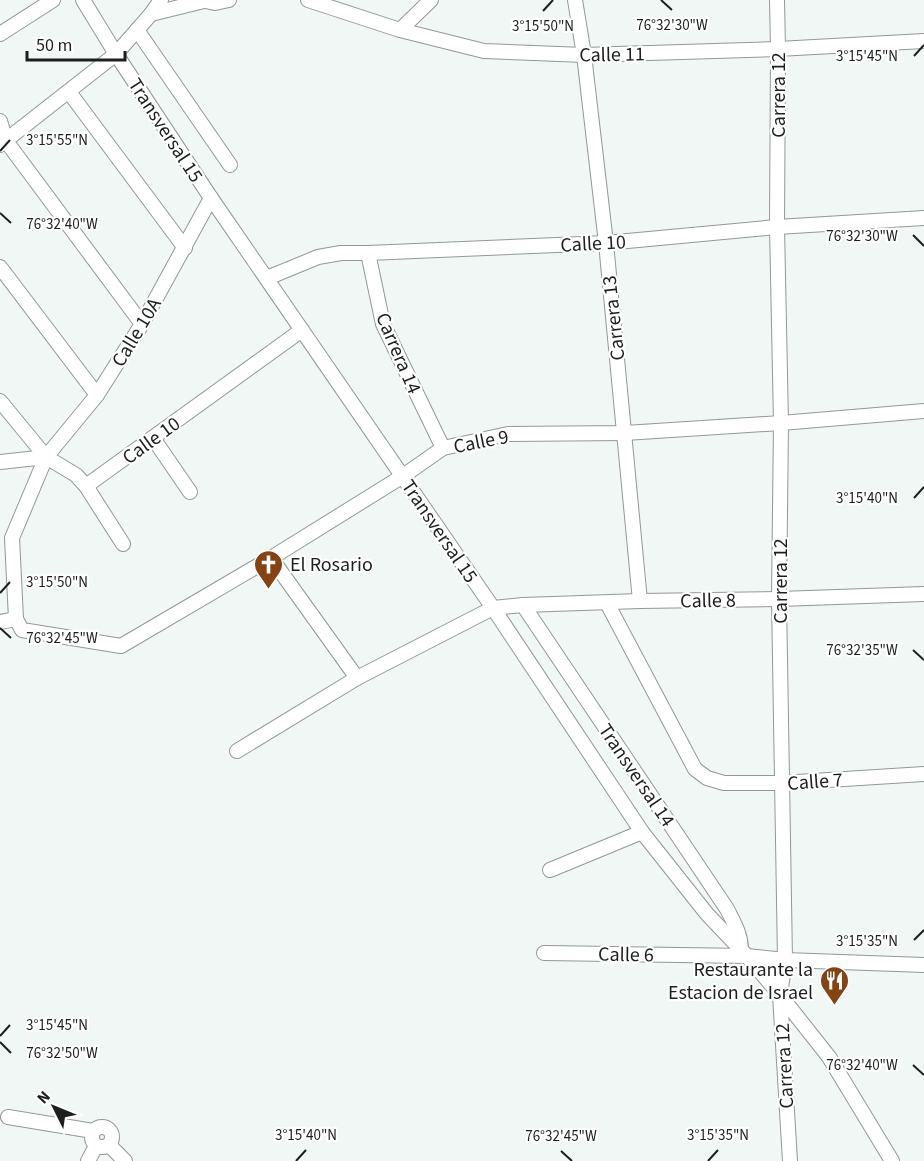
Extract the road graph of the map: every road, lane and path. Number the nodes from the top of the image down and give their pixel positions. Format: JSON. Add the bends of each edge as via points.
{"nodes":[{"id":1,"x":53,"y":0,"type":"edge"},
{"id":2,"x":83,"y":0,"type":"edge"},
{"id":3,"x":161,"y":0,"type":"edge"},
{"id":4,"x":229,"y":0,"type":"edge"},
{"id":5,"x":308,"y":0,"type":"edge"},
{"id":6,"x":431,"y":0,"type":"edge"},
{"id":7,"x":575,"y":0,"type":"edge"},
{"id":8,"x":777,"y":0,"type":"edge"},
{"id":9,"x":203,"y":1,"type":"edge"},
{"id":10,"x":151,"y":14,"type":"junction"},
{"id":11,"x":137,"y":30,"type":"junction"},
{"id":12,"x":400,"y":30,"type":"junction"},
{"id":13,"x":0,"y":34,"type":"edge"},
{"id":14,"x":924,"y":41,"type":"edge"},
{"id":15,"x":778,"y":48,"type":"junction"},
{"id":16,"x":116,"y":54,"type":"junction"},
{"id":17,"x":584,"y":55,"type":"junction"},
{"id":18,"x":69,"y":92,"type":"junction"},
{"id":19,"x":0,"y":121,"type":"edge"},
{"id":20,"x":2,"y":143,"type":"edge"},
{"id":21,"x":230,"y":165,"type":"dead end"},
{"id":22,"x":211,"y":198,"type":"junction"},
{"id":23,"x":924,"y":218,"type":"edge"},
{"id":24,"x":777,"y":227,"type":"junction"},
{"id":25,"x":606,"y":243,"type":"junction"},
{"id":26,"x":184,"y":248,"type":"junction"},
{"id":27,"x":368,"y":253,"type":"junction"},
{"id":28,"x":0,"y":267,"type":"edge"},
{"id":29,"x":267,"y":278,"type":"junction"},
{"id":30,"x":142,"y":324,"type":"junction"},
{"id":31,"x":302,"y":330,"type":"junction"},
{"id":32,"x":97,"y":395,"type":"junction"},
{"id":33,"x":0,"y":401,"type":"edge"},
{"id":34,"x":924,"y":411,"type":"edge"},
{"id":35,"x":781,"y":423,"type":"junction"},
{"id":36,"x":625,"y":433,"type":"junction"},
{"id":37,"x":153,"y":438,"type":"junction"},
{"id":38,"x":443,"y":448,"type":"junction"},
{"id":39,"x":52,"y":461,"type":"junction"},
{"id":40,"x":0,"y":462,"type":"edge"},
{"id":41,"x":403,"y":476,"type":"junction"},
{"id":42,"x":86,"y":486,"type":"junction"},
{"id":43,"x":189,"y":492,"type":"dead end"},
{"id":44,"x":6,"y":539,"type":"edge"},
{"id":45,"x":123,"y":544,"type":"dead end"},
{"id":46,"x":271,"y":558,"type":"junction"},
{"id":47,"x":924,"y":594,"type":"edge"},
{"id":48,"x":779,"y":599,"type":"junction"},
{"id":49,"x":640,"y":601,"type":"junction"},
{"id":50,"x":607,"y":603,"type":"junction"},
{"id":51,"x":523,"y":605,"type":"junction"},
{"id":52,"x":493,"y":608,"type":"junction"},
{"id":53,"x":0,"y":622,"type":"edge"},
{"id":54,"x":19,"y":624,"type":"junction"},
{"id":55,"x":357,"y":678,"type":"junction"},
{"id":56,"x":237,"y":751,"type":"dead end"},
{"id":57,"x":924,"y":774,"type":"edge"},
{"id":58,"x":782,"y":783,"type":"junction"},
{"id":59,"x":642,"y":832,"type":"junction"},
{"id":60,"x":550,"y":870,"type":"dead end"},
{"id":61,"x":544,"y":953,"type":"dead end"},
{"id":62,"x":744,"y":953,"type":"junction"},
{"id":63,"x":785,"y":960,"type":"junction"},
{"id":64,"x":924,"y":964,"type":"edge"},
{"id":65,"x":780,"y":995,"type":"junction"},
{"id":66,"x":8,"y":1117,"type":"dead end"},
{"id":67,"x":103,"y":1146,"type":"junction"},
{"id":68,"x":88,"y":1161,"type":"edge"},
{"id":69,"x":125,"y":1161,"type":"edge"},
{"id":70,"x":790,"y":1161,"type":"edge"},
{"id":71,"x":892,"y":1161,"type":"edge"}],
"edges":[{"from":1,"to":13,"type":"street"},
{"from":2,"to":16,"type":"street"},
{"from":3,"to":10,"type":"street"},
{"from":4,"to":9,"type":"street"},
{"from":5,"to":12,"type":"street","name":"Calle 11"},
{"from":6,"to":12,"type":"street"},
{"from":7,"to":17,"type":"street","name":"Carrera 13"},
{"from":8,"to":15,"type":"street","name":"Carrera 12"},
{"from":9,"to":10,"type":"street"},
{"from":10,"to":11,"type":"street"},
{"from":11,"to":16,"type":"street"},
{"from":11,"to":21,"type":"street"},
{"from":12,"to":17,"type":"street","name":"Calle 11","via":[[484,51]]},
{"from":14,"to":15,"type":"street","name":"Calle 11"},
{"from":15,"to":17,"type":"street","name":"Calle 11"},
{"from":15,"to":24,"type":"street","name":"Carrera 12"},
{"from":16,"to":18,"type":"street"},
{"from":16,"to":22,"type":"street","name":"Transversal 15"},
{"from":17,"to":25,"type":"street","name":"Carrera 13"},
{"from":18,"to":20,"type":"street"},
{"from":18,"to":26,"type":"street"},
{"from":19,"to":20,"type":"street"},
{"from":20,"to":30,"type":"street"},
{"from":22,"to":26,"type":"street","name":"Calle 10A"},
{"from":22,"to":29,"type":"street","name":"Transversal 15"},
{"from":23,"to":24,"type":"street","name":"Calle 10"},
{"from":24,"to":25,"type":"street","name":"Calle 10"},
{"from":24,"to":35,"type":"street","name":"Carrera 12"},
{"from":25,"to":27,"type":"street","name":"Calle 10"},
{"from":25,"to":36,"type":"street","name":"Carrera 13"},
{"from":26,"to":30,"type":"street","name":"Calle 10A"},
{"from":27,"to":29,"type":"street","name":"Calle 10","via":[[318,257]]},
{"from":27,"to":38,"type":"street","name":"Carrera 14","via":[[382,324]]},
{"from":28,"to":32,"type":"street"},
{"from":29,"to":31,"type":"street","name":"Transversal 15"},
{"from":30,"to":32,"type":"street","name":"Calle 10A"},
{"from":31,"to":37,"type":"street","name":"Calle 10"},
{"from":31,"to":41,"type":"street","name":"Transversal 15"},
{"from":32,"to":39,"type":"street","name":"Calle 10A"},
{"from":33,"to":39,"type":"street"},
{"from":34,"to":35,"type":"street","name":"Calle 9"},
{"from":35,"to":36,"type":"street","name":"Calle 9"},
{"from":35,"to":48,"type":"street","name":"Carrera 12"},
{"from":36,"to":38,"type":"street","name":"Calle 9","via":[[508,435]]},
{"from":36,"to":49,"type":"street","name":"Carrera 13"},
{"from":37,"to":42,"type":"street","name":"Calle 10"},
{"from":37,"to":43,"type":"street"},
{"from":38,"to":41,"type":"street","name":"Calle 9"},
{"from":39,"to":40,"type":"street"},
{"from":39,"to":42,"type":"street"},
{"from":39,"to":44,"type":"street","name":"Calle 10A"},
{"from":41,"to":46,"type":"street","name":"Calle 9"},
{"from":41,"to":52,"type":"street","name":"Transversal 15"},
{"from":42,"to":45,"type":"street"},
{"from":44,"to":54,"type":"street"},
{"from":46,"to":54,"type":"street","name":"Calle 9","via":[[121,646]]},
{"from":46,"to":55,"type":"street"},
{"from":47,"to":48,"type":"street","name":"Calle 8"},
{"from":48,"to":49,"type":"street","name":"Calle 8"},
{"from":48,"to":58,"type":"street","name":"Carrera 12"},
{"from":49,"to":50,"type":"street","name":"Calle 8"},
{"from":50,"to":51,"type":"street","name":"Calle 8"},
{"from":50,"to":58,"type":"street","name":"Calle 7","via":[[695,769],[724,783]]},
{"from":51,"to":52,"type":"street","name":"Calle 8"},
{"from":51,"to":62,"type":"street","name":"Transversal 14","via":[[727,909]]},
{"from":52,"to":55,"type":"street"},
{"from":52,"to":59,"type":"street","name":"Transversal 15"},
{"from":53,"to":54,"type":"street","name":"Calle 9"},
{"from":55,"to":56,"type":"street"},
{"from":57,"to":58,"type":"street","name":"Calle 7"},
{"from":58,"to":63,"type":"street","name":"Carrera 12"},
{"from":59,"to":60,"type":"street"},
{"from":59,"to":62,"type":"street","name":"Transversal 15","via":[[707,914]]},
{"from":61,"to":62,"type":"street","name":"Calle 6"},
{"from":62,"to":63,"type":"street","name":"Calle 6"},
{"from":62,"to":65,"type":"street","name":"Transversal 15"},
{"from":63,"to":64,"type":"street","name":"Calle 6"},
{"from":63,"to":65,"type":"street","name":"Carrera 12"},
{"from":65,"to":70,"type":"street","name":"Carrera 12"},
{"from":65,"to":71,"type":"street","name":"Transversal 15","via":[[829,1057]]},
{"from":66,"to":67,"type":"street","via":[[93,1131],[99,1127],[108,1129],[112,1141]]},
{"from":67,"to":68,"type":"street"},
{"from":67,"to":69,"type":"street"}]}
